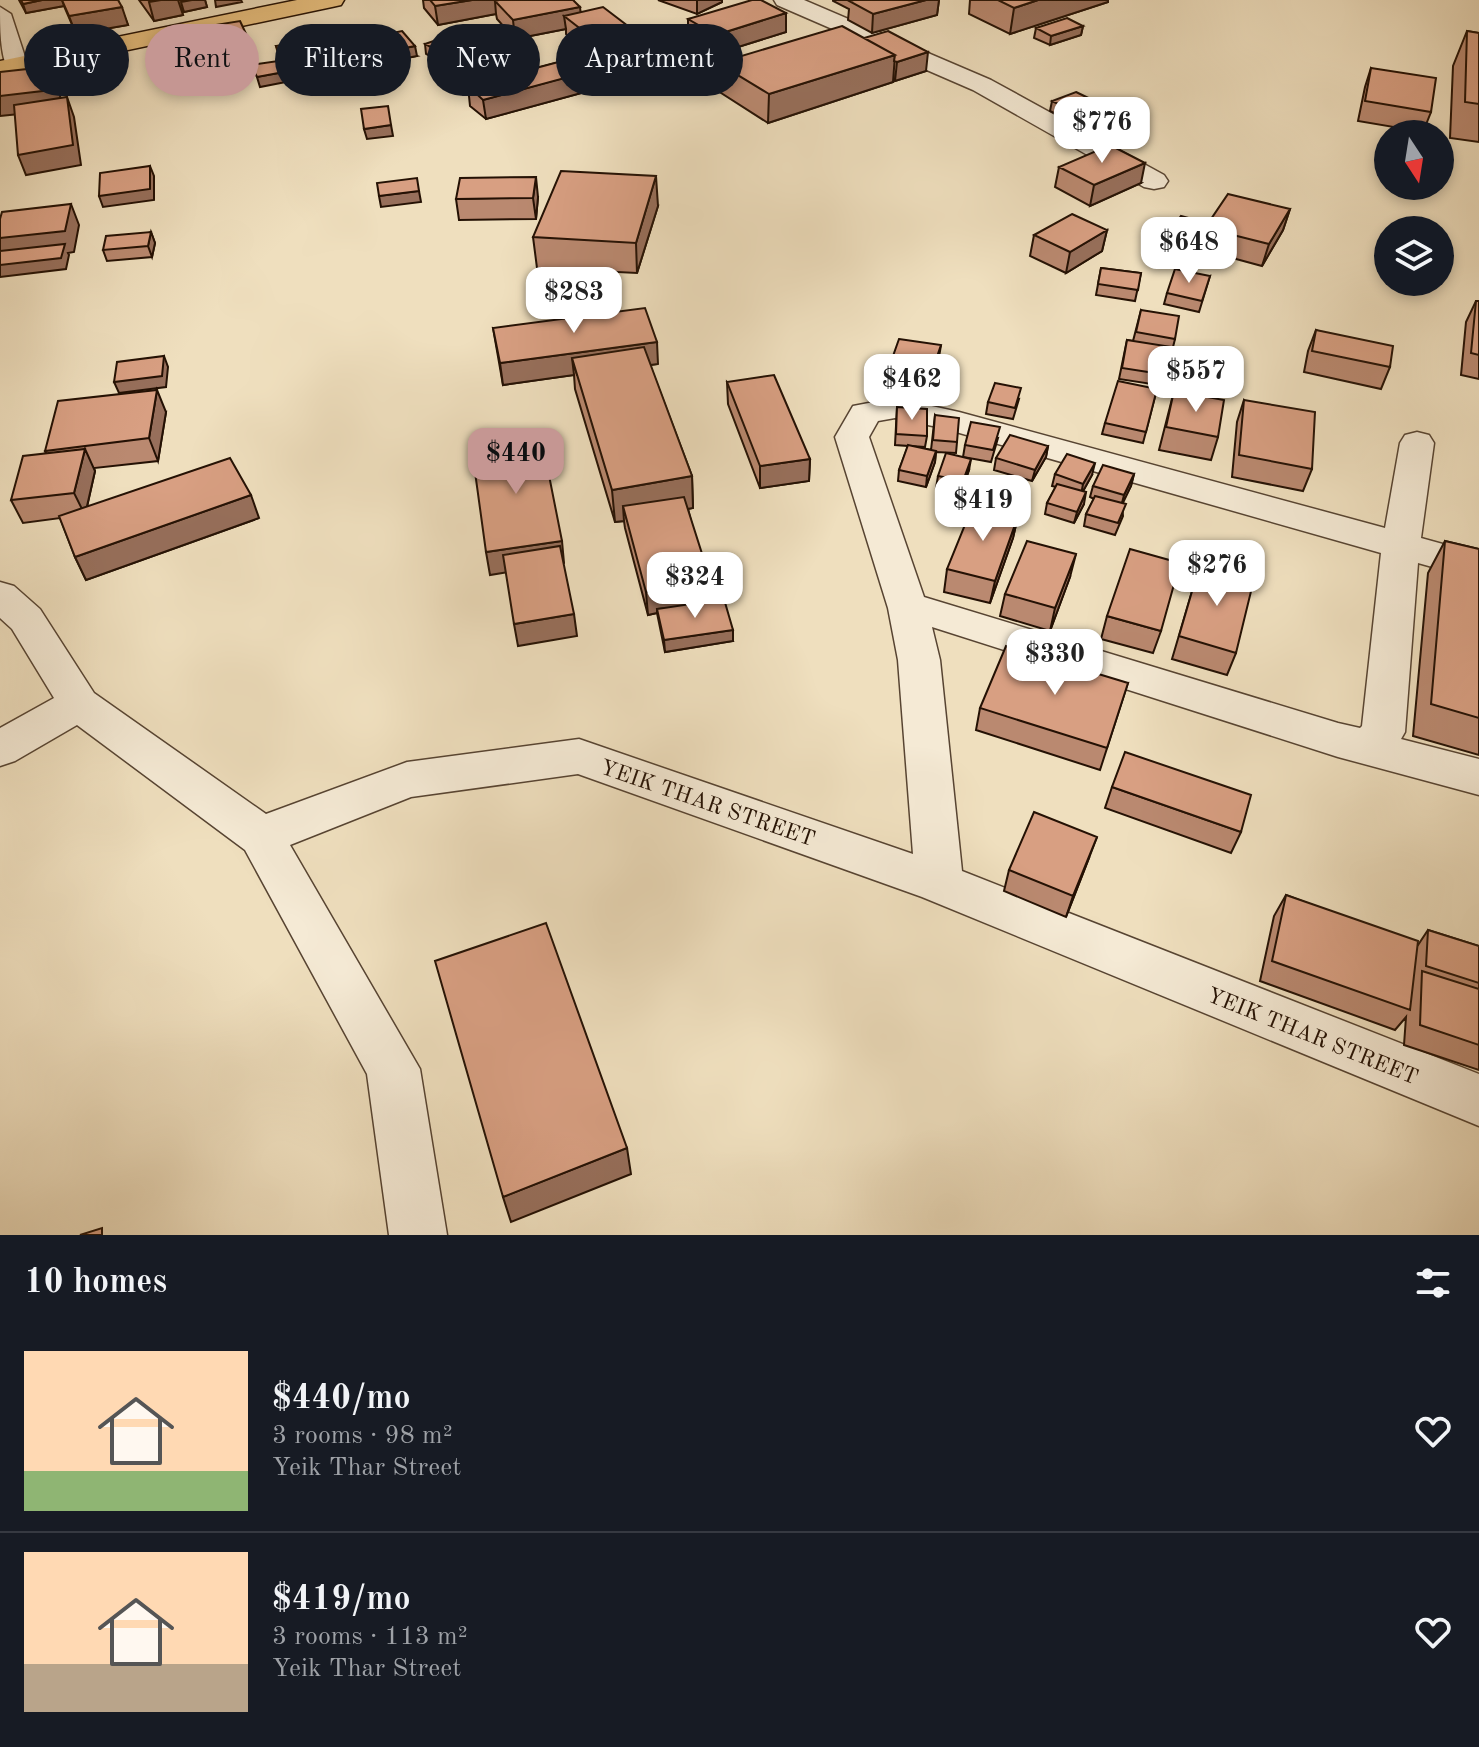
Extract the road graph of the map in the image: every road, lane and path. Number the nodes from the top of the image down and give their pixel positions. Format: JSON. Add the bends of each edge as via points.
{"nodes":[{"id":1,"x":332,"y":0,"type":"edge"},
{"id":2,"x":785,"y":0,"type":"edge"},
{"id":3,"x":0,"y":14,"type":"edge"},
{"id":4,"x":8,"y":68,"type":"edge"},
{"id":5,"x":1154,"y":181,"type":"dead end"},
{"id":6,"x":1417,"y":443,"type":"dead end"},
{"id":7,"x":1401,"y":545,"type":"junction"},
{"id":8,"x":1479,"y":567,"type":"edge"},
{"id":9,"x":908,"y":608,"type":"junction"},
{"id":10,"x":9,"y":615,"type":"edge"},
{"id":11,"x":79,"y":704,"type":"junction"},
{"id":12,"x":1370,"y":746,"type":"junction"},
{"id":13,"x":0,"y":749,"type":"edge"},
{"id":14,"x":1479,"y":777,"type":"edge"},
{"id":15,"x":261,"y":836,"type":"junction"},
{"id":16,"x":939,"y":883,"type":"junction"},
{"id":17,"x":1479,"y":1100,"type":"edge"},
{"id":18,"x":418,"y":1235,"type":"edge"}],
"edges":[{"from":1,"to":4,"type":"main road"},
{"from":2,"to":5,"type":"street","via":[[982,85]]},
{"from":3,"to":4,"type":"street"},
{"from":6,"to":7,"type":"street"},
{"from":7,"to":8,"type":"street"},
{"from":7,"to":9,"type":"street","via":[[895,408],[865,413],[852,437]]},
{"from":7,"to":12,"type":"street","via":[[1383,732]]},
{"from":9,"to":12,"type":"street"},
{"from":9,"to":16,"type":"street","via":[[919,660]]},
{"from":10,"to":11,"type":"street"},
{"from":11,"to":13,"type":"street"},
{"from":11,"to":15,"type":"street"},
{"from":12,"to":14,"type":"street"},
{"from":15,"to":16,"type":"street","name":"YEIK THAR STREET","via":[[407,780],[579,756]]},
{"from":15,"to":18,"type":"street","via":[[393,1069]]},
{"from":16,"to":17,"type":"street","name":"YEIK THAR STREET"}]}
